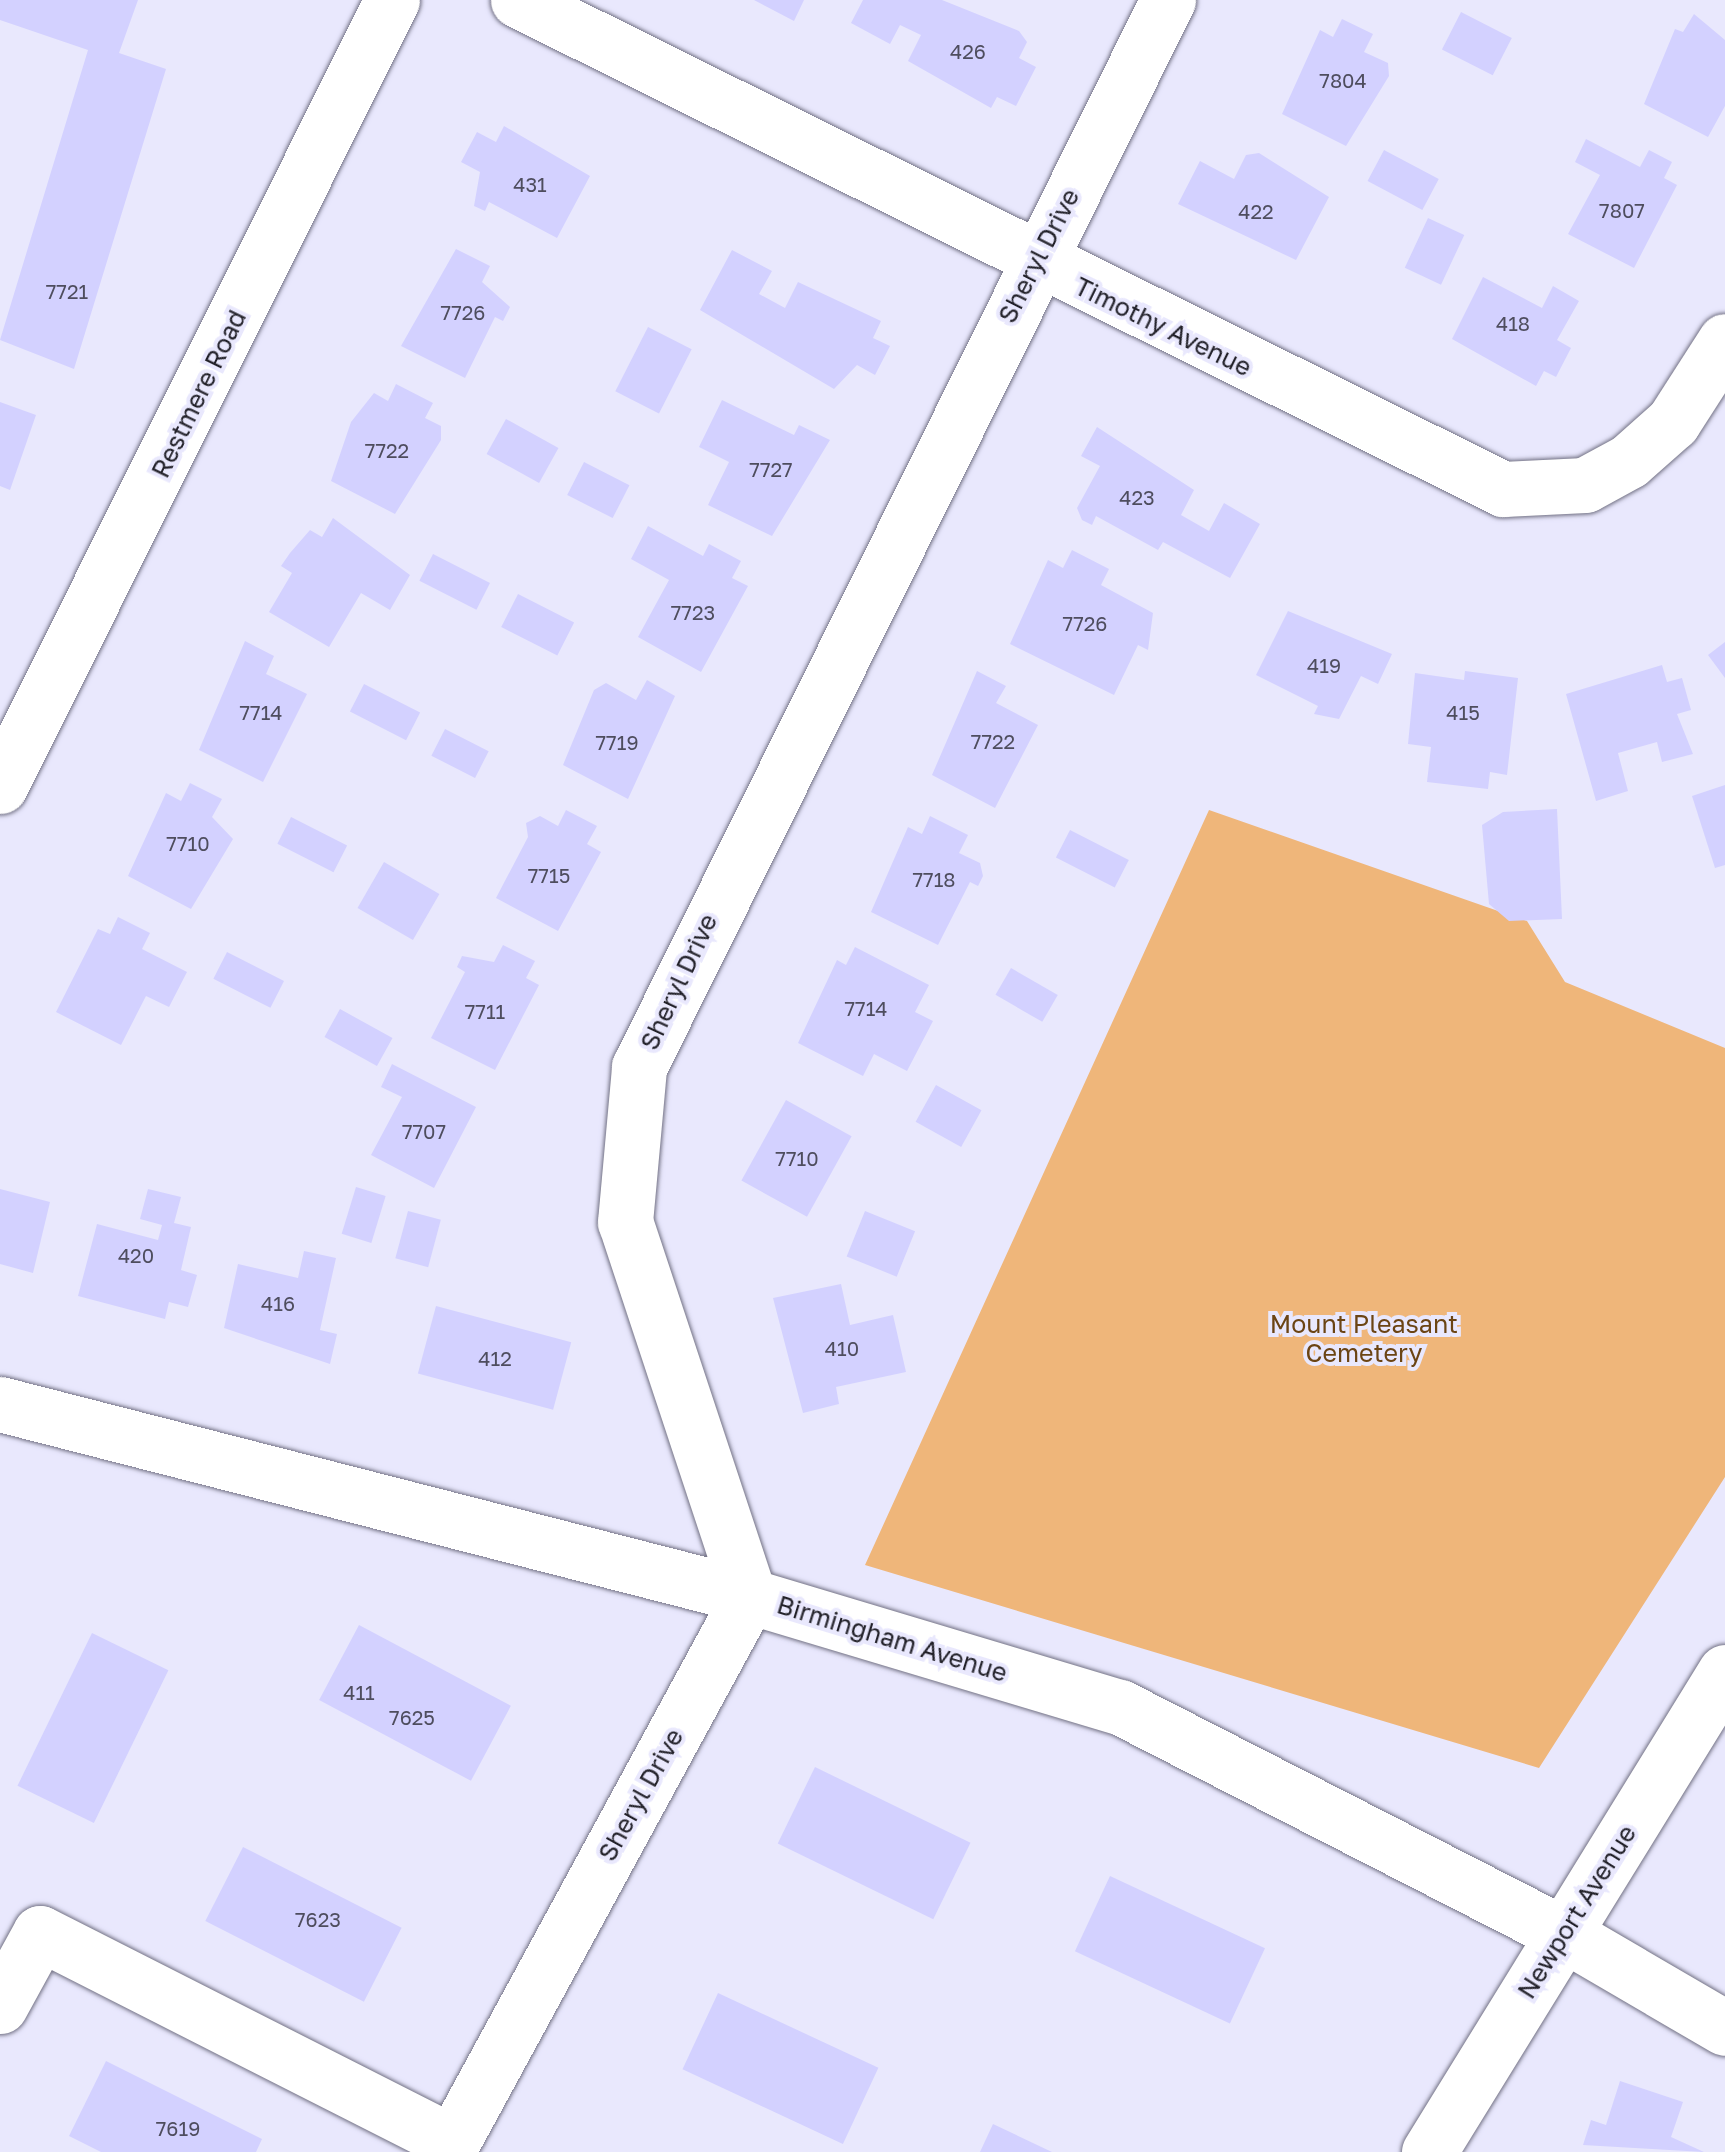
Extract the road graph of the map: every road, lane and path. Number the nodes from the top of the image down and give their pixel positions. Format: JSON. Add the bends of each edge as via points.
{"nodes":[{"id":1,"x":392,"y":0,"type":"edge"},
{"id":2,"x":518,"y":0,"type":"edge"},
{"id":3,"x":1168,"y":0,"type":"edge"},
{"id":4,"x":1035,"y":263,"type":"junction"},
{"id":5,"x":1725,"y":341,"type":"edge"},
{"id":6,"x":0,"y":786,"type":"edge"},
{"id":7,"x":0,"y":1404,"type":"edge"},
{"id":8,"x":749,"y":1596,"type":"junction"},
{"id":9,"x":1725,"y":1672,"type":"edge"},
{"id":10,"x":20,"y":1927,"type":"edge"},
{"id":11,"x":1564,"y":1934,"type":"junction"},
{"id":12,"x":0,"y":2006,"type":"edge"},
{"id":13,"x":1725,"y":2028,"type":"edge"},
{"id":14,"x":450,"y":2147,"type":"edge"},
{"id":15,"x":1430,"y":2152,"type":"edge"}],
"edges":[{"from":1,"to":6,"type":"street","name":"Restmere Road"},
{"from":2,"to":4,"type":"street","name":"Timothy Avenue"},
{"from":3,"to":4,"type":"street","name":"Sheryl Drive"},
{"from":4,"to":5,"type":"street","name":"Timothy Avenue","via":[[1503,489],[1585,485],[1629,461],[1672,422]]},
{"from":4,"to":8,"type":"street","name":"Sheryl Drive","via":[[639,1067],[625,1222]]},
{"from":7,"to":8,"type":"street","name":"Birmingham Avenue"},
{"from":8,"to":11,"type":"street","name":"Birmingham Avenue","via":[[1120,1708]]},
{"from":8,"to":14,"type":"street","name":"Sheryl Drive"},
{"from":9,"to":11,"type":"street","name":"Newport Avenue"},
{"from":10,"to":12,"type":"street"},
{"from":10,"to":14,"type":"street"},
{"from":11,"to":13,"type":"street","name":"Birmingham Avenue"},
{"from":11,"to":15,"type":"street","name":"Newport Avenue"}]}
